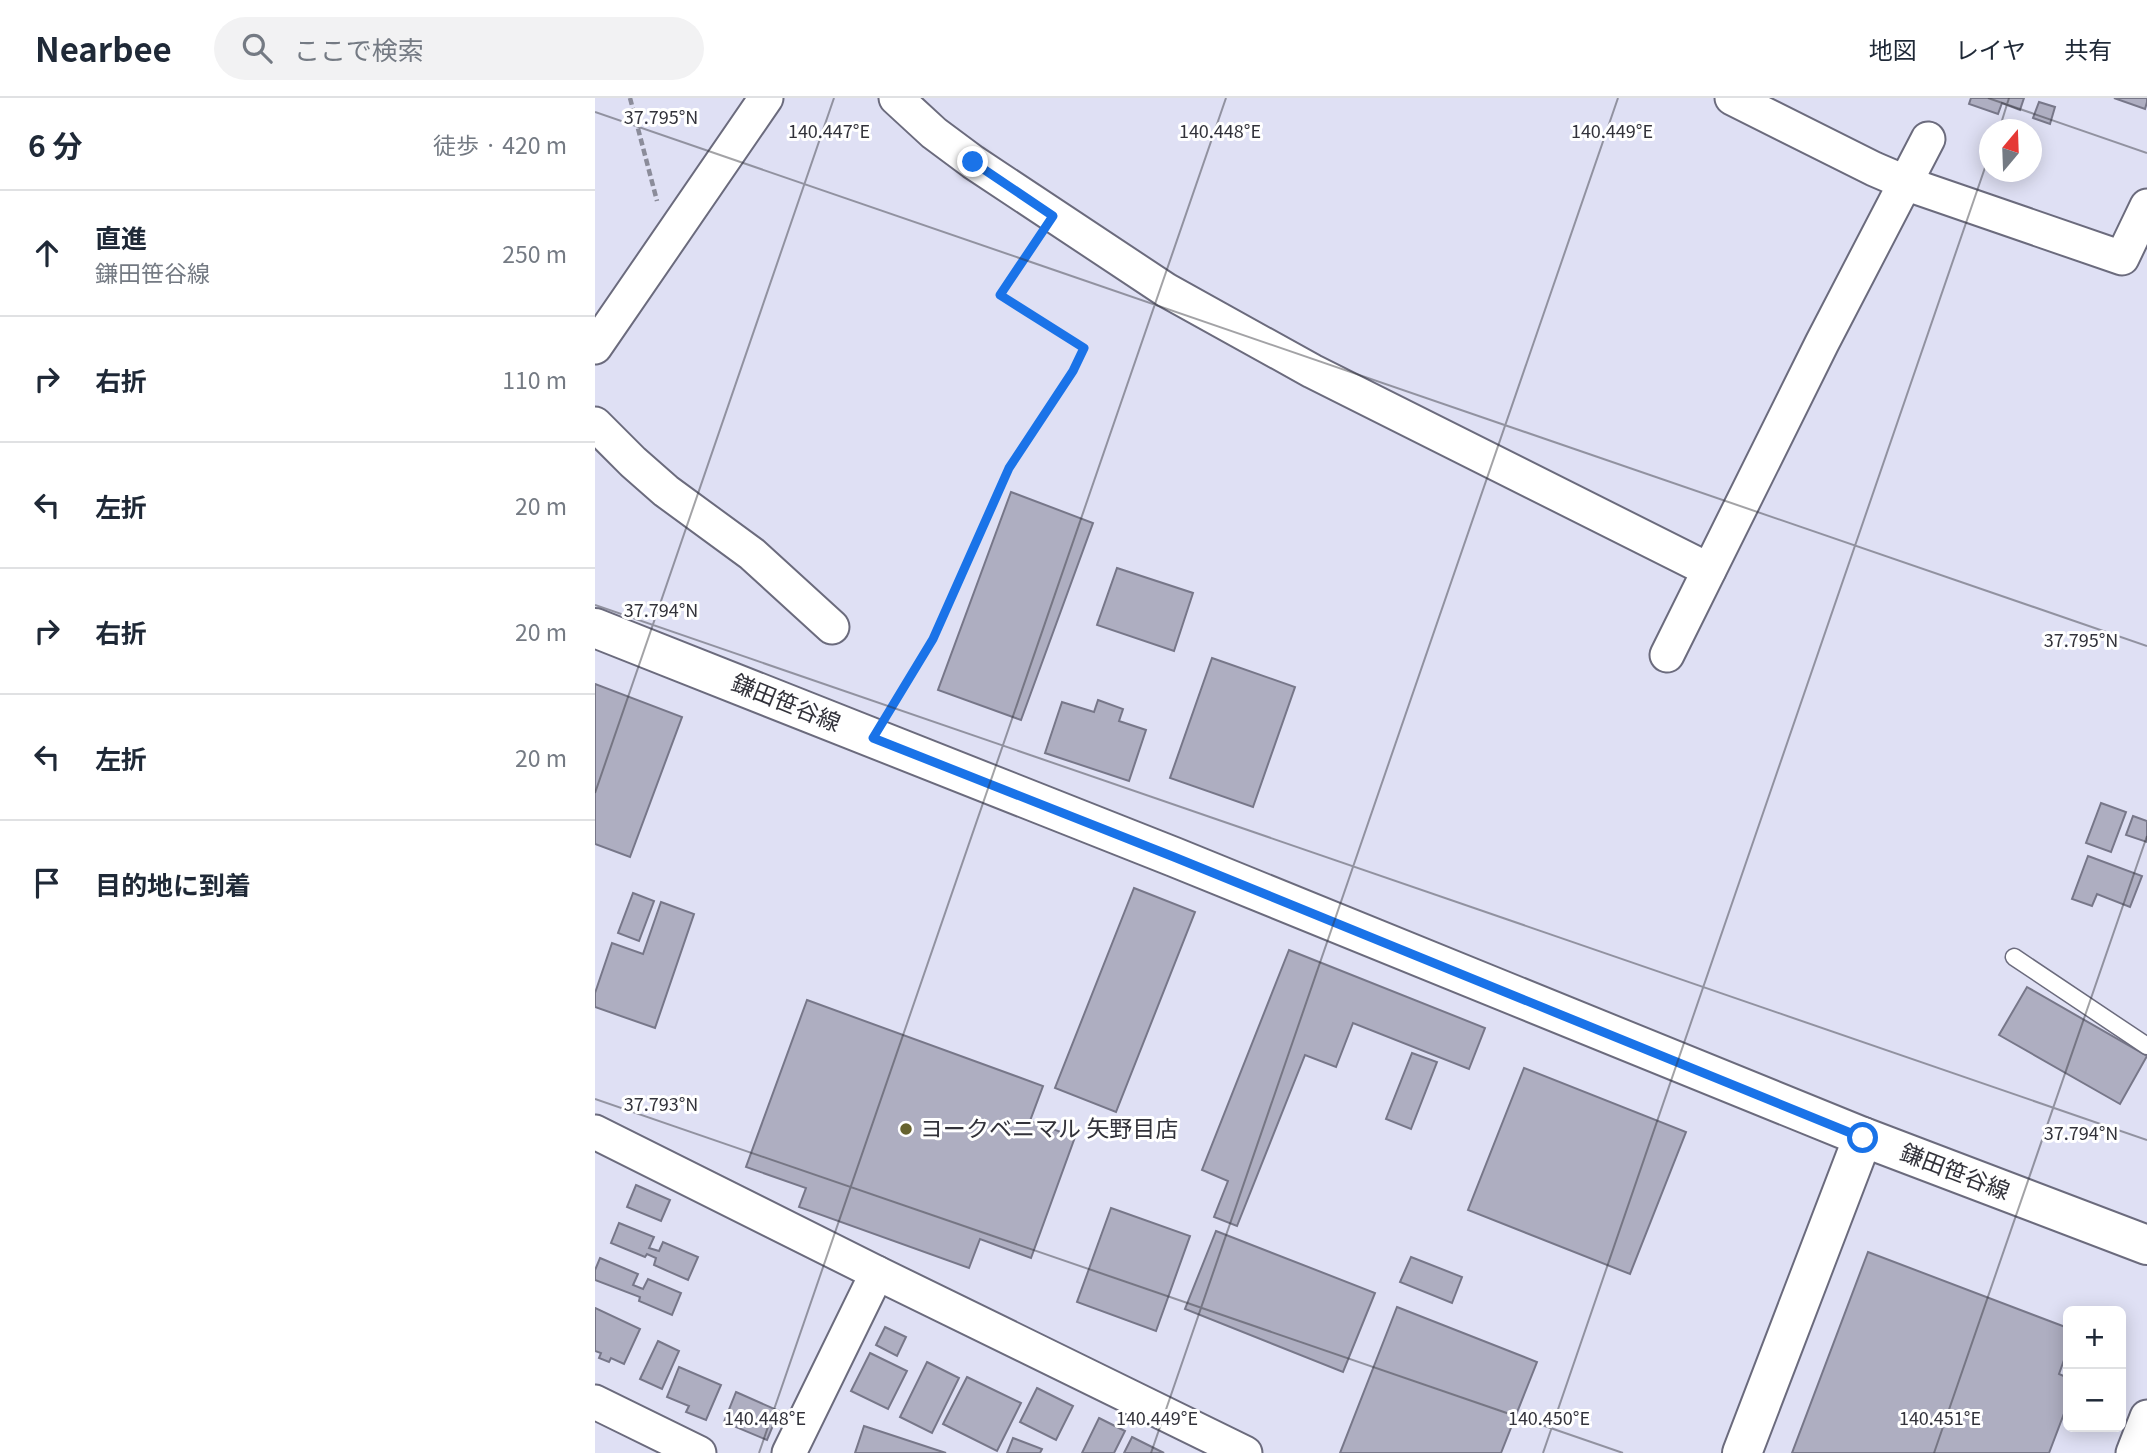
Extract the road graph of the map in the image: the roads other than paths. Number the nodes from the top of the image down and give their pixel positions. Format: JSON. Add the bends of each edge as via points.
{"nodes":[{"id":1,"x":766,"y":98,"type":"edge"},
{"id":2,"x":896,"y":98,"type":"edge"},
{"id":3,"x":1732,"y":98,"type":"edge"},
{"id":4,"x":1928,"y":139,"type":"dead end"},
{"id":5,"x":1904,"y":182,"type":"junction"},
{"id":6,"x":2147,"y":206,"type":"edge"},
{"id":7,"x":595,"y":347,"type":"edge"},
{"id":8,"x":595,"y":424,"type":"edge"},
{"id":9,"x":1709,"y":570,"type":"junction"},
{"id":10,"x":832,"y":627,"type":"dead end"},
{"id":11,"x":595,"y":628,"type":"edge"},
{"id":12,"x":1667,"y":655,"type":"dead end"},
{"id":13,"x":2014,"y":957,"type":"dead end"},
{"id":14,"x":2147,"y":1046,"type":"edge"},
{"id":15,"x":595,"y":1132,"type":"edge"},
{"id":16,"x":1863,"y":1138,"type":"junction"},
{"id":17,"x":2147,"y":1245,"type":"edge"},
{"id":18,"x":877,"y":1273,"type":"junction"},
{"id":19,"x":595,"y":1402,"type":"edge"},
{"id":20,"x":2147,"y":1417,"type":"edge"},
{"id":21,"x":699,"y":1453,"type":"edge"},
{"id":22,"x":789,"y":1453,"type":"edge"},
{"id":23,"x":1245,"y":1453,"type":"edge"},
{"id":24,"x":1742,"y":1453,"type":"edge"},
{"id":25,"x":2133,"y":1453,"type":"edge"}],
"edges":[{"from":1,"to":7,"type":"street"},
{"from":2,"to":9,"type":"street","via":[[973,162],[1166,290],[1259,343]]},
{"from":3,"to":5,"type":"street"},
{"from":4,"to":5,"type":"street"},
{"from":5,"to":6,"type":"street","via":[[2122,258]]},
{"from":5,"to":9,"type":"street"},
{"from":8,"to":10,"type":"street","via":[[657,484],[752,554]]},
{"from":9,"to":12,"type":"street"},
{"from":11,"to":16,"type":"street","name":"鎌田笹谷線","via":[[1187,862]]},
{"from":13,"to":14,"type":"lane"},
{"from":15,"to":18,"type":"street"},
{"from":16,"to":17,"type":"street","name":"鎌田笹谷線"},
{"from":16,"to":24,"type":"street"},
{"from":18,"to":22,"type":"street"},
{"from":18,"to":23,"type":"street"},
{"from":19,"to":21,"type":"street"},
{"from":20,"to":25,"type":"street"}]}
